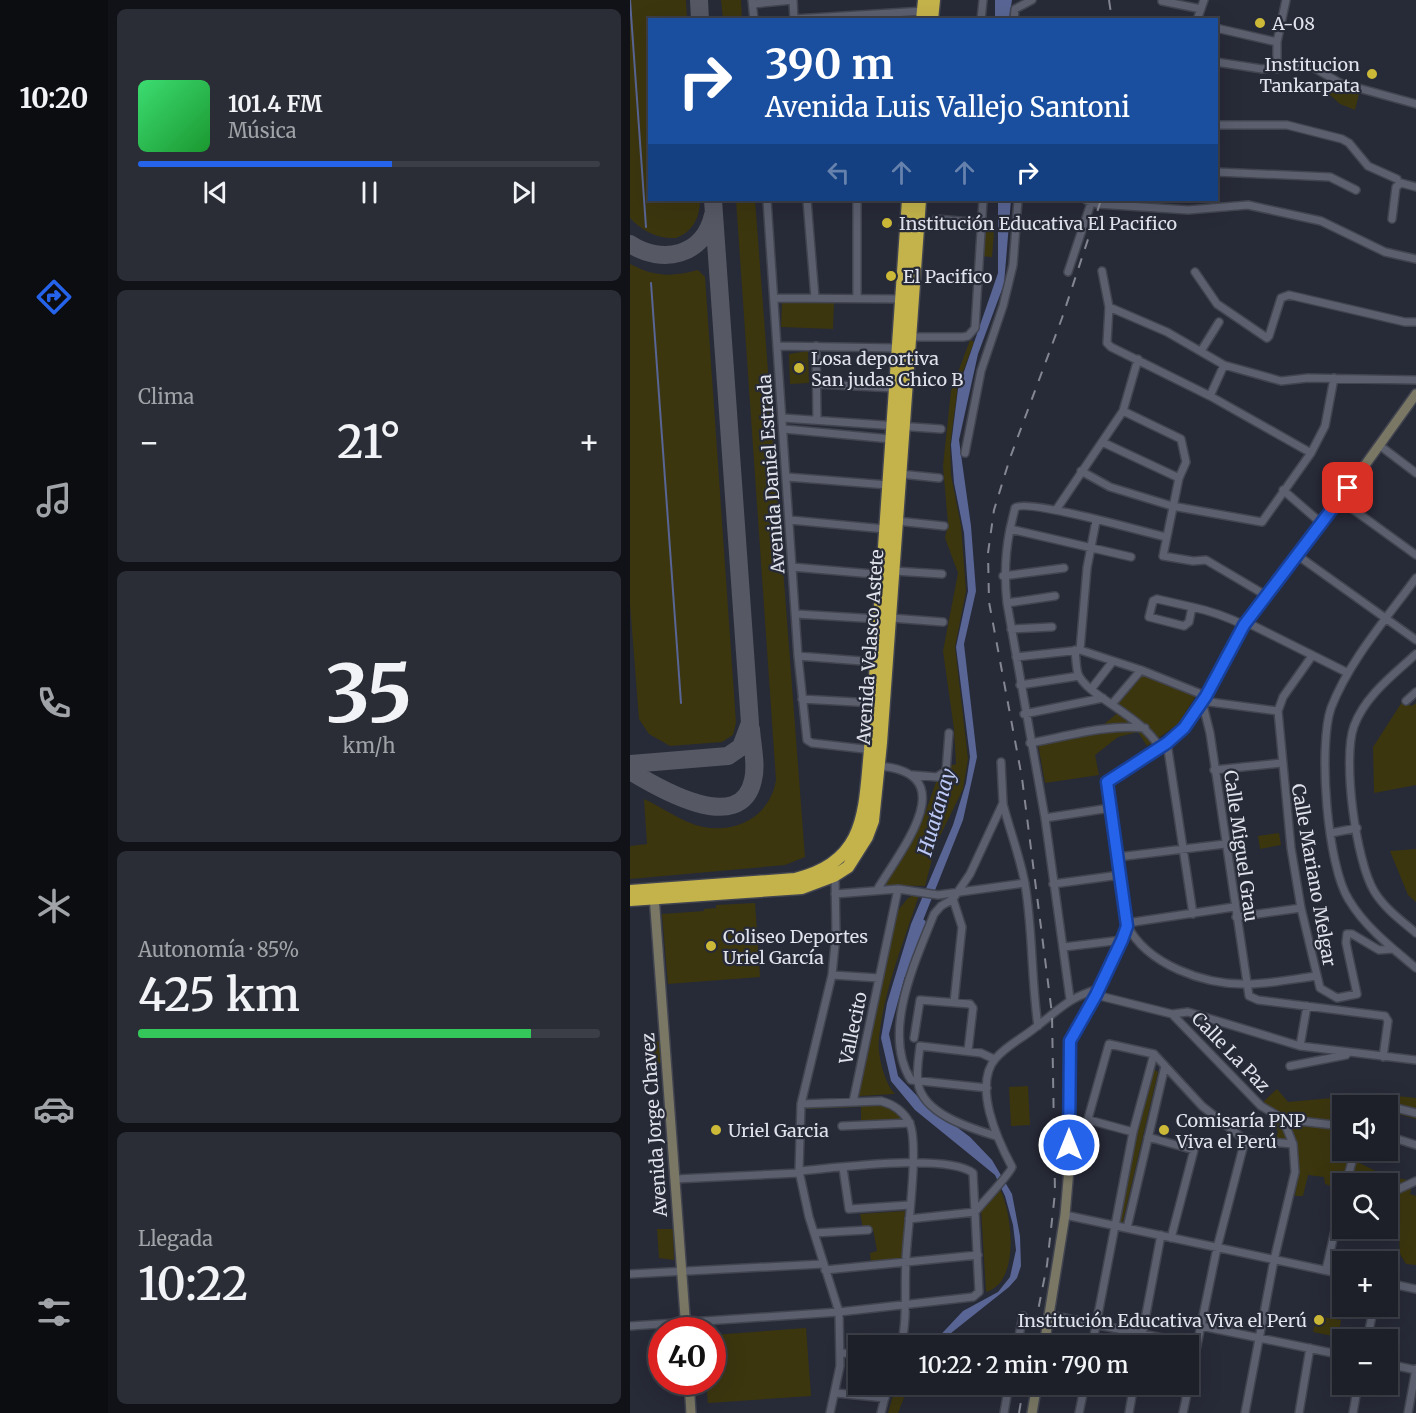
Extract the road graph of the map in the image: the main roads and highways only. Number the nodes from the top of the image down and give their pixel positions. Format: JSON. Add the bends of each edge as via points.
{"nodes":[{"id":1,"x":908,"y":201,"type":"edge"},
{"id":2,"x":920,"y":201,"type":"edge"},
{"id":3,"x":907,"y":299,"type":"junction"},
{"id":4,"x":898,"y":425,"type":"junction"},
{"id":5,"x":890,"y":574,"type":"junction"},
{"id":6,"x":885,"y":619,"type":"junction"},
{"id":7,"x":875,"y":750,"type":"junction"},
{"id":8,"x":833,"y":870,"type":"junction"},
{"id":9,"x":630,"y":891,"type":"edge"},
{"id":10,"x":654,"y":894,"type":"junction"},
{"id":11,"x":630,"y":900,"type":"edge"}],
"edges":[{"from":1,"to":3,"type":"highway","name":"Avenida Velasco Astete"},
{"from":2,"to":3,"type":"highway","name":"Avenida Velasco Astete"},
{"from":3,"to":4,"type":"highway","name":"Avenida Velasco Astete","via":[[910,337]]},
{"from":3,"to":4,"type":"highway","name":"Avenida Velasco Astete","via":[[895,388]]},
{"from":4,"to":5,"type":"highway","name":"Avenida Velasco Astete","via":[[900,474]]},
{"from":4,"to":5,"type":"highway","name":"Avenida Velasco Astete","via":[[891,439],[885,529]]},
{"from":5,"to":6,"type":"highway","name":"Avenida Velasco Astete"},
{"from":6,"to":7,"type":"highway","name":"Avenida Velasco Astete"},
{"from":6,"to":7,"type":"highway","name":"Avenida Velasco Astete","via":[[875,662]]},
{"from":7,"to":8,"type":"highway","name":"Avenida Velasco Astete","via":[[862,824]]},
{"from":7,"to":8,"type":"highway","name":"Avenida Velasco Astete","via":[[879,766],[873,821],[848,867]]},
{"from":8,"to":10,"type":"highway","name":"Avenida Velasco Astete","via":[[795,879]]},
{"from":9,"to":10,"type":"highway","name":"Avenida Velasco Astete"},
{"from":10,"to":11,"type":"highway","name":"Avenida Velasco Astete"}]}
